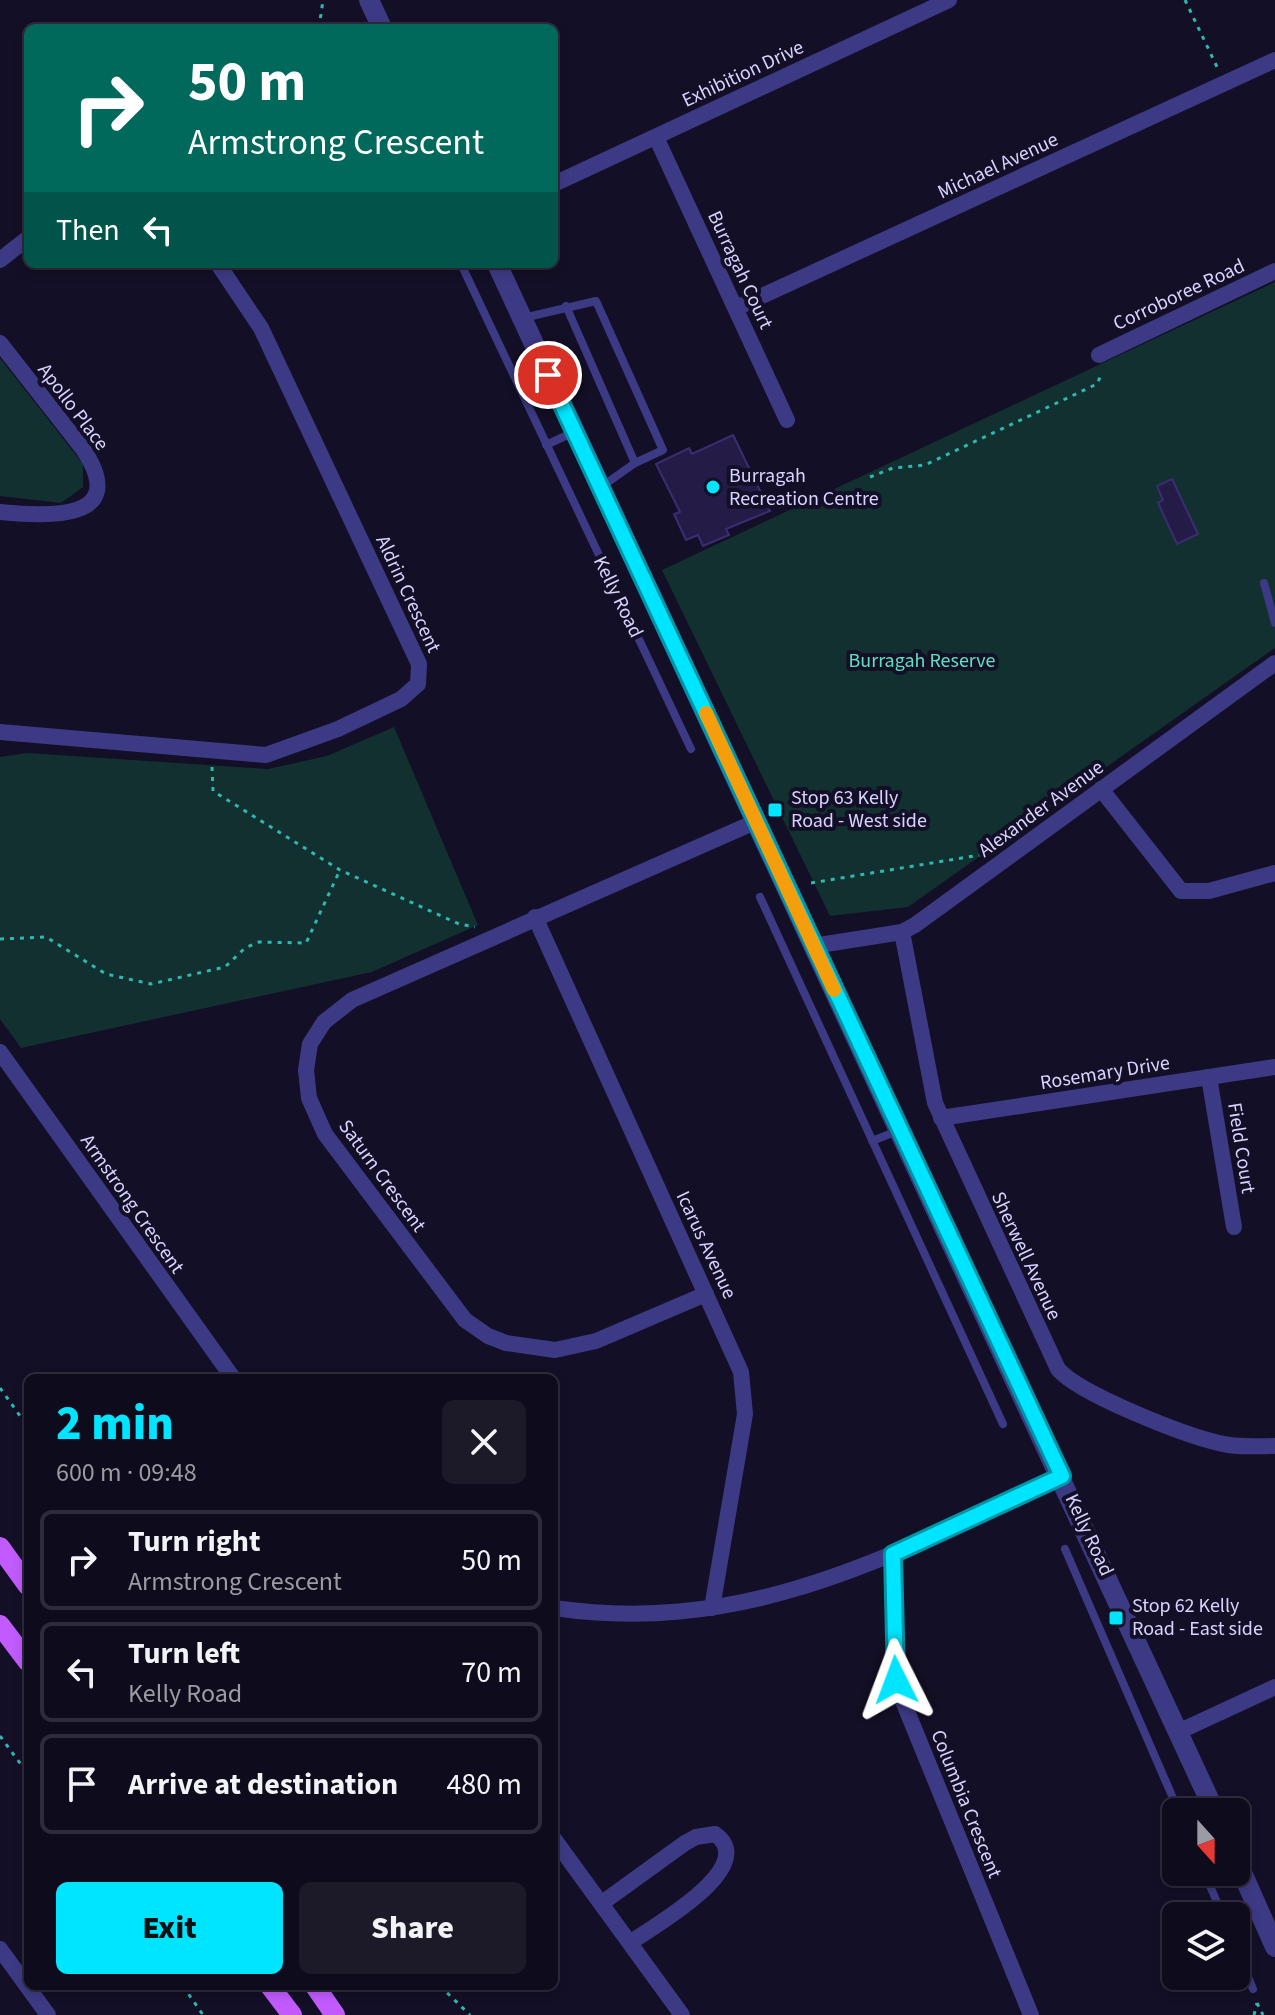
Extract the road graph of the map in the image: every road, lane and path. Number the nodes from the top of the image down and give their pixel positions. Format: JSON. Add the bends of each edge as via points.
{"nodes":[{"id":1,"x":323,"y":0,"type":"edge"},
{"id":2,"x":369,"y":0,"type":"edge"},
{"id":3,"x":949,"y":0,"type":"edge"},
{"id":4,"x":1185,"y":0,"type":"edge"},
{"id":5,"x":320,"y":24,"type":"edge"},
{"id":6,"x":380,"y":24,"type":"edge"},
{"id":7,"x":1275,"y":60,"type":"edge"},
{"id":8,"x":1224,"y":84,"type":"junction"},
{"id":9,"x":656,"y":137,"type":"junction"},
{"id":10,"x":558,"y":182,"type":"edge"},
{"id":11,"x":24,"y":241,"type":"edge"},
{"id":12,"x":0,"y":260,"type":"edge"},
{"id":13,"x":221,"y":268,"type":"edge"},
{"id":14,"x":463,"y":268,"type":"edge"},
{"id":15,"x":499,"y":268,"type":"edge"},
{"id":16,"x":1275,"y":271,"type":"edge"},
{"id":17,"x":566,"y":306,"type":"junction"},
{"id":18,"x":736,"y":308,"type":"junction"},
{"id":19,"x":523,"y":319,"type":"junction"},
{"id":20,"x":0,"y":343,"type":"edge"},
{"id":21,"x":1099,"y":355,"type":"dead end"},
{"id":22,"x":1101,"y":375,"type":"dead end"},
{"id":23,"x":787,"y":420,"type":"dead end"},
{"id":24,"x":574,"y":432,"type":"junction"},
{"id":25,"x":546,"y":445,"type":"junction"},
{"id":26,"x":635,"y":463,"type":"junction"},
{"id":27,"x":870,"y":477,"type":"dead end"},
{"id":28,"x":600,"y":488,"type":"junction"},
{"id":29,"x":0,"y":512,"type":"edge"},
{"id":30,"x":1264,"y":583,"type":"dead end"},
{"id":31,"x":1275,"y":623,"type":"edge"},
{"id":32,"x":1275,"y":663,"type":"edge"},
{"id":33,"x":0,"y":732,"type":"edge"},
{"id":34,"x":691,"y":749,"type":"dead end"},
{"id":35,"x":211,"y":751,"type":"junction"},
{"id":36,"x":1101,"y":789,"type":"junction"},
{"id":37,"x":755,"y":822,"type":"junction"},
{"id":38,"x":991,"y":853,"type":"dead end"},
{"id":39,"x":340,"y":870,"type":"junction"},
{"id":40,"x":1275,"y":873,"type":"edge"},
{"id":41,"x":811,"y":883,"type":"dead end"},
{"id":42,"x":760,"y":897,"type":"dead end"},
{"id":43,"x":535,"y":917,"type":"junction"},
{"id":44,"x":902,"y":932,"type":"junction"},
{"id":45,"x":497,"y":934,"type":"junction"},
{"id":46,"x":0,"y":939,"type":"edge"},
{"id":47,"x":813,"y":946,"type":"junction"},
{"id":48,"x":0,"y":1052,"type":"edge"},
{"id":49,"x":1275,"y":1067,"type":"edge"},
{"id":50,"x":1209,"y":1077,"type":"junction"},
{"id":51,"x":941,"y":1118,"type":"junction"},
{"id":52,"x":900,"y":1129,"type":"junction"},
{"id":53,"x":872,"y":1141,"type":"junction"},
{"id":54,"x":1234,"y":1227,"type":"dead end"},
{"id":55,"x":706,"y":1294,"type":"junction"},
{"id":56,"x":230,"y":1374,"type":"edge"},
{"id":57,"x":0,"y":1388,"type":"edge"},
{"id":58,"x":24,"y":1421,"type":"edge"},
{"id":59,"x":1003,"y":1424,"type":"dead end"},
{"id":60,"x":1275,"y":1446,"type":"edge"},
{"id":61,"x":1062,"y":1476,"type":"junction"},
{"id":62,"x":0,"y":1547,"type":"edge"},
{"id":63,"x":1065,"y":1549,"type":"dead end"},
{"id":64,"x":893,"y":1554,"type":"junction"},
{"id":65,"x":24,"y":1580,"type":"edge"},
{"id":66,"x":558,"y":1608,"type":"edge"},
{"id":67,"x":712,"y":1608,"type":"junction"},
{"id":68,"x":0,"y":1625,"type":"edge"},
{"id":69,"x":24,"y":1657,"type":"edge"},
{"id":70,"x":1275,"y":1687,"type":"edge"},
{"id":71,"x":1178,"y":1732,"type":"junction"},
{"id":72,"x":0,"y":1736,"type":"edge"},
{"id":73,"x":24,"y":1769,"type":"edge"},
{"id":74,"x":1173,"y":1798,"type":"edge"},
{"id":75,"x":1209,"y":1798,"type":"edge"},
{"id":76,"x":558,"y":1844,"type":"edge"},
{"id":77,"x":1248,"y":1886,"type":"edge"},
{"id":78,"x":602,"y":1903,"type":"junction"},
{"id":79,"x":631,"y":1942,"type":"junction"},
{"id":80,"x":1275,"y":1947,"type":"edge"},
{"id":81,"x":0,"y":1949,"type":"edge"},
{"id":82,"x":24,"y":1982,"type":"edge"},
{"id":83,"x":1250,"y":1982,"type":"edge"},
{"id":84,"x":1253,"y":1989,"type":"dead end"},
{"id":85,"x":30,"y":1990,"type":"edge"},
{"id":86,"x":186,"y":1990,"type":"edge"},
{"id":87,"x":273,"y":1990,"type":"edge"},
{"id":88,"x":318,"y":1990,"type":"edge"},
{"id":89,"x":444,"y":1990,"type":"edge"},
{"id":90,"x":48,"y":2015,"type":"edge"},
{"id":91,"x":203,"y":2015,"type":"edge"},
{"id":92,"x":292,"y":2015,"type":"edge"},
{"id":93,"x":335,"y":2015,"type":"edge"},
{"id":94,"x":470,"y":2015,"type":"edge"},
{"id":95,"x":682,"y":2015,"type":"edge"},
{"id":96,"x":1031,"y":2015,"type":"edge"},
{"id":97,"x":1254,"y":2015,"type":"edge"},
{"id":98,"x":1263,"y":2015,"type":"edge"}],
"edges":[{"from":1,"to":5,"type":"path"},
{"from":2,"to":6,"type":"street"},
{"from":3,"to":9,"type":"street","name":"Exhibition Drive"},
{"from":4,"to":8,"type":"path"},
{"from":7,"to":8,"type":"street","name":"Michael Avenue"},
{"from":8,"to":18,"type":"street","name":"Michael Avenue"},
{"from":9,"to":10,"type":"street","name":"Exhibition Drive"},
{"from":9,"to":18,"type":"street","name":"Burragah Court"},
{"from":11,"to":12,"type":"street"},
{"from":13,"to":35,"type":"street","name":"Aldrin Crescent","via":[[261,328],[421,673],[418,684],[401,699],[308,742],[266,755]]},
{"from":14,"to":25,"type":"lane","name":"Kelly Road"},
{"from":15,"to":19,"type":"street","name":"Kelly Road"},
{"from":16,"to":21,"type":"street","name":"Corroboree Road"},
{"from":17,"to":19,"type":"lane"},
{"from":17,"to":26,"type":"lane"},
{"from":17,"to":26,"type":"lane","via":[[596,301],[663,450]]},
{"from":18,"to":23,"type":"street","name":"Burragah Court"},
{"from":19,"to":24,"type":"street","name":"Kelly Road"},
{"from":20,"to":29,"type":"street","name":"Apollo Place","via":[[83,449],[96,474],[93,496],[73,513]]},
{"from":22,"to":27,"type":"path","via":[[1097,384],[925,465]]},
{"from":24,"to":25,"type":"lane"},
{"from":24,"to":28,"type":"street","name":"Kelly Road"},
{"from":25,"to":34,"type":"lane","name":"Kelly Road"},
{"from":26,"to":28,"type":"lane"},
{"from":28,"to":37,"type":"street","name":"Kelly Road"},
{"from":30,"to":31,"type":"lane"},
{"from":32,"to":36,"type":"street","name":"Alexander Avenue"},
{"from":33,"to":35,"type":"street","name":"Aldrin Crescent"},
{"from":35,"to":39,"type":"path","via":[[213,791]]},
{"from":36,"to":40,"type":"street","via":[[1181,891],[1209,891]]},
{"from":36,"to":44,"type":"street","name":"Alexander Avenue"},
{"from":37,"to":43,"type":"street","name":"Saturn Crescent"},
{"from":37,"to":47,"type":"street","name":"Kelly Road"},
{"from":38,"to":41,"type":"path"},
{"from":39,"to":45,"type":"path","via":[[459,924]]},
{"from":39,"to":46,"type":"path","via":[[306,943],[259,942],[225,967],[151,984],[106,974],[46,937]]},
{"from":42,"to":53,"type":"lane"},
{"from":43,"to":45,"type":"street","name":"Saturn Crescent"},
{"from":43,"to":55,"type":"street","name":"Icarus Avenue"},
{"from":44,"to":47,"type":"street","name":"Alexander Avenue"},
{"from":44,"to":51,"type":"street","name":"Sherwell Avenue"},
{"from":45,"to":55,"type":"street","name":"Saturn Crescent","via":[[352,1000],[324,1022],[310,1044],[306,1070],[309,1098],[325,1134],[456,1310],[488,1336],[531,1348],[574,1347]]},
{"from":47,"to":52,"type":"street","name":"Kelly Road"},
{"from":48,"to":56,"type":"street","name":"Armstrong Crescent"},
{"from":49,"to":50,"type":"street","name":"Rosemary Drive"},
{"from":50,"to":51,"type":"street","name":"Rosemary Drive"},
{"from":50,"to":54,"type":"street","name":"Field Court"},
{"from":51,"to":60,"type":"street","name":"Sherwell Avenue","via":[[1063,1376],[1208,1440]]},
{"from":52,"to":53,"type":"lane"},
{"from":52,"to":61,"type":"street","name":"Kelly Road"},
{"from":53,"to":59,"type":"lane"},
{"from":55,"to":67,"type":"street","name":"Icarus Avenue","via":[[736,1358],[745,1399]]},
{"from":57,"to":58,"type":"path"},
{"from":61,"to":64,"type":"street"},
{"from":61,"to":71,"type":"street","name":"Kelly Road"},
{"from":62,"to":65,"type":"main road"},
{"from":63,"to":74,"type":"lane","name":"Kelly Road"},
{"from":64,"to":67,"type":"street","via":[[809,1587]]},
{"from":64,"to":96,"type":"street","name":"Columbia Crescent","via":[[898,1689]]},
{"from":66,"to":67,"type":"street","via":[[638,1614]]},
{"from":68,"to":69,"type":"main road"},
{"from":70,"to":71,"type":"street"},
{"from":71,"to":75,"type":"street","name":"Kelly Road"},
{"from":72,"to":73,"type":"path"},
{"from":76,"to":78,"type":"street"},
{"from":77,"to":80,"type":"street"},
{"from":78,"to":79,"type":"street"},
{"from":78,"to":79,"type":"street","via":[[696,1837],[720,1838],[727,1854],[721,1874]]},
{"from":79,"to":95,"type":"street"},
{"from":81,"to":82,"type":"street"},
{"from":83,"to":84,"type":"lane"},
{"from":85,"to":90,"type":"street"},
{"from":86,"to":91,"type":"path"},
{"from":87,"to":92,"type":"main road"},
{"from":88,"to":93,"type":"main road"},
{"from":89,"to":94,"type":"path"},
{"from":97,"to":98,"type":"path","via":[[1257,2003]]}]}
